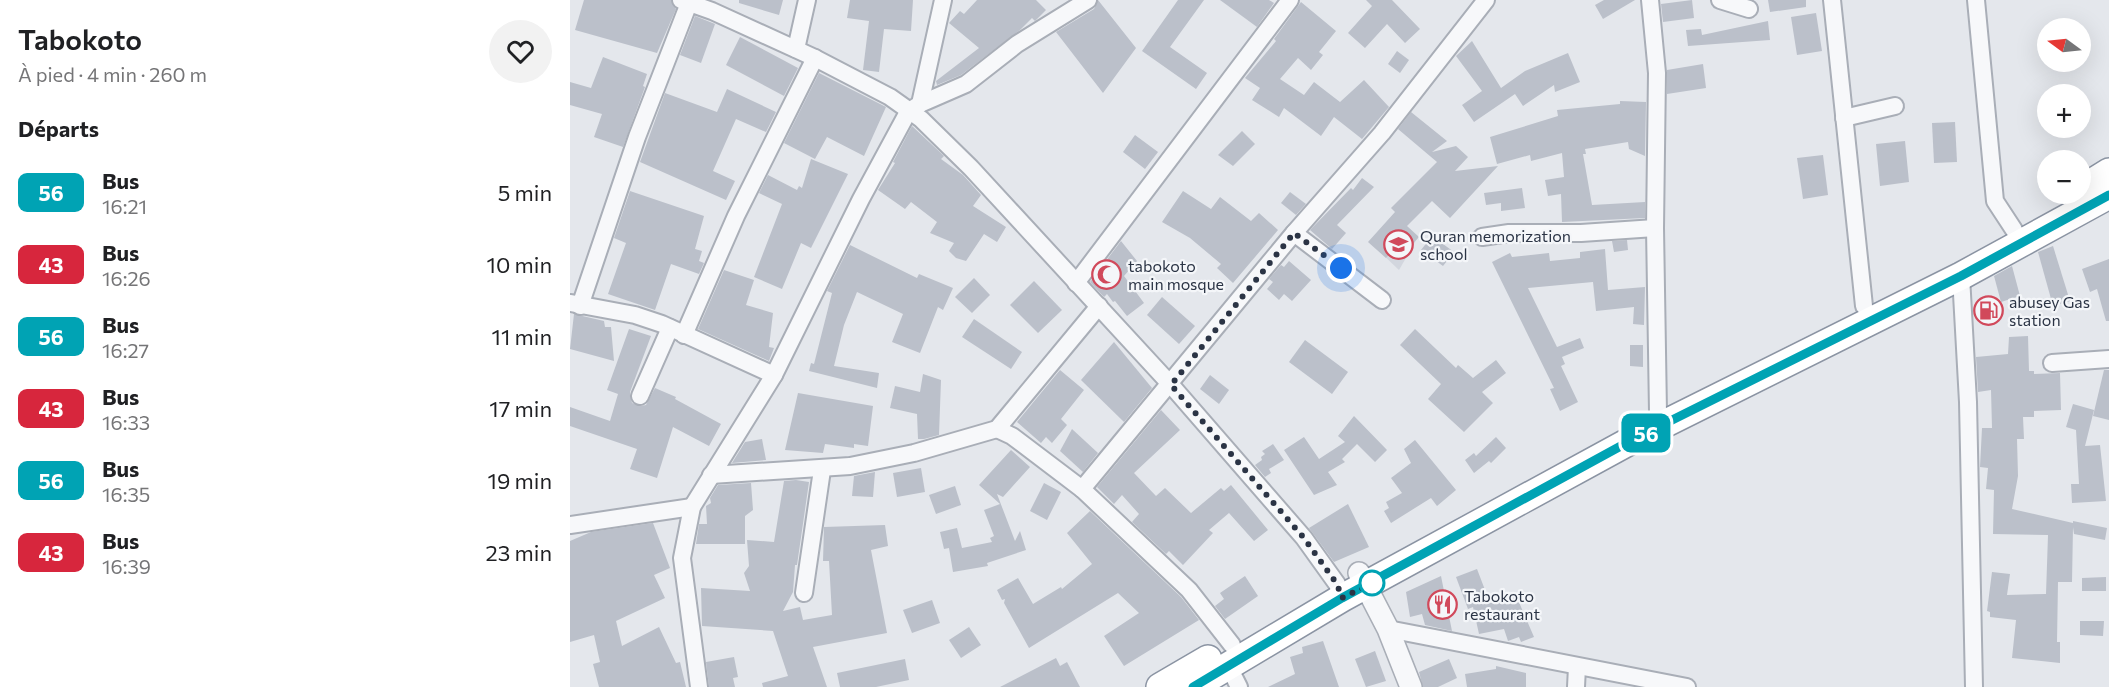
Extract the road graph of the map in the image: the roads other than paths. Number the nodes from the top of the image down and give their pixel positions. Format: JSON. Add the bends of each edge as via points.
{"nodes":[{"id":1,"x":807,"y":0,"type":"edge"},
{"id":2,"x":943,"y":0,"type":"edge"},
{"id":3,"x":1088,"y":0,"type":"edge"},
{"id":4,"x":1290,"y":0,"type":"edge"},
{"id":5,"x":1486,"y":0,"type":"edge"},
{"id":6,"x":1654,"y":0,"type":"edge"},
{"id":7,"x":1720,"y":0,"type":"edge"},
{"id":8,"x":1832,"y":0,"type":"edge"},
{"id":9,"x":1976,"y":0,"type":"edge"},
{"id":10,"x":685,"y":1,"type":"edge"},
{"id":11,"x":1749,"y":9,"type":"dead end"},
{"id":12,"x":796,"y":49,"type":"junction"},
{"id":13,"x":815,"y":58,"type":"junction"},
{"id":14,"x":1895,"y":106,"type":"dead end"},
{"id":15,"x":914,"y":108,"type":"junction"},
{"id":16,"x":1844,"y":118,"type":"junction"},
{"id":17,"x":2109,"y":172,"type":"edge"},
{"id":18,"x":2091,"y":183,"type":"edge"},
{"id":19,"x":2109,"y":195,"type":"edge"},
{"id":20,"x":2058,"y":204,"type":"edge"},
{"id":21,"x":1655,"y":228,"type":"junction"},
{"id":22,"x":2014,"y":230,"type":"junction"},
{"id":23,"x":1294,"y":233,"type":"junction"},
{"id":24,"x":1482,"y":237,"type":"dead end"},
{"id":25,"x":1961,"y":276,"type":"junction"},
{"id":26,"x":1076,"y":283,"type":"junction"},
{"id":27,"x":1382,"y":300,"type":"dead end"},
{"id":28,"x":575,"y":304,"type":"edge"},
{"id":29,"x":1099,"y":306,"type":"junction"},
{"id":30,"x":1864,"y":306,"type":"junction"},
{"id":31,"x":677,"y":331,"type":"junction"},
{"id":32,"x":2109,"y":359,"type":"edge"},
{"id":33,"x":2052,"y":363,"type":"dead end"},
{"id":34,"x":774,"y":375,"type":"junction"},
{"id":35,"x":1171,"y":385,"type":"junction"},
{"id":36,"x":640,"y":396,"type":"dead end"},
{"id":37,"x":1658,"y":412,"type":"junction"},
{"id":38,"x":997,"y":429,"type":"junction"},
{"id":39,"x":822,"y":470,"type":"junction"},
{"id":40,"x":711,"y":475,"type":"junction"},
{"id":41,"x":1082,"y":489,"type":"junction"},
{"id":42,"x":692,"y":507,"type":"junction"},
{"id":43,"x":570,"y":525,"type":"edge"},
{"id":44,"x":1351,"y":586,"type":"junction"},
{"id":45,"x":804,"y":593,"type":"dead end"},
{"id":46,"x":1388,"y":629,"type":"junction"},
{"id":47,"x":1233,"y":666,"type":"edge"},
{"id":48,"x":1577,"y":667,"type":"junction"},
{"id":49,"x":699,"y":687,"type":"edge"},
{"id":50,"x":1160,"y":687,"type":"edge"},
{"id":51,"x":1193,"y":687,"type":"edge"},
{"id":52,"x":1411,"y":687,"type":"edge"},
{"id":53,"x":1576,"y":687,"type":"edge"},
{"id":54,"x":1686,"y":687,"type":"edge"},
{"id":55,"x":1974,"y":687,"type":"edge"}],
"edges":[{"from":1,"to":12,"type":"street"},
{"from":2,"to":15,"type":"street"},
{"from":3,"to":15,"type":"street","via":[[1017,44],[966,84]]},
{"from":4,"to":26,"type":"street"},
{"from":5,"to":23,"type":"street","via":[[1382,132]]},
{"from":6,"to":21,"type":"street","via":[[1658,73]]},
{"from":7,"to":11,"type":"street"},
{"from":8,"to":16,"type":"street"},
{"from":9,"to":22,"type":"street","via":[[1995,201]]},
{"from":10,"to":12,"type":"street"},
{"from":10,"to":28,"type":"street"},
{"from":12,"to":13,"type":"street"},
{"from":13,"to":15,"type":"street"},
{"from":13,"to":31,"type":"street"},
{"from":14,"to":16,"type":"street"},
{"from":15,"to":26,"type":"street"},
{"from":15,"to":34,"type":"street","via":[[861,199]]},
{"from":16,"to":30,"type":"street"},
{"from":17,"to":18,"type":"highway"},
{"from":19,"to":25,"type":"highway"},
{"from":20,"to":22,"type":"highway"},
{"from":21,"to":24,"type":"street"},
{"from":21,"to":37,"type":"street"},
{"from":22,"to":30,"type":"highway"},
{"from":23,"to":27,"type":"street"},
{"from":23,"to":35,"type":"street"},
{"from":25,"to":44,"type":"highway"},
{"from":25,"to":55,"type":"street","via":[[1968,402]]},
{"from":26,"to":29,"type":"street"},
{"from":28,"to":31,"type":"street","via":[[635,315]]},
{"from":29,"to":35,"type":"street"},
{"from":29,"to":38,"type":"street"},
{"from":30,"to":37,"type":"highway"},
{"from":31,"to":34,"type":"street"},
{"from":31,"to":36,"type":"street"},
{"from":32,"to":33,"type":"street"},
{"from":34,"to":40,"type":"street"},
{"from":35,"to":41,"type":"street"},
{"from":35,"to":44,"type":"street"},
{"from":37,"to":44,"type":"highway"},
{"from":38,"to":39,"type":"street","via":[[914,453]]},
{"from":38,"to":41,"type":"street"},
{"from":39,"to":40,"type":"street"},
{"from":39,"to":45,"type":"street"},
{"from":40,"to":42,"type":"street"},
{"from":41,"to":47,"type":"street","via":[[1189,590]]},
{"from":42,"to":43,"type":"street"},
{"from":42,"to":49,"type":"street","via":[[682,558]]},
{"from":44,"to":46,"type":"street"},
{"from":44,"to":47,"type":"highway"},
{"from":46,"to":48,"type":"street"},
{"from":46,"to":52,"type":"street"},
{"from":47,"to":50,"type":"highway"},
{"from":47,"to":51,"type":"highway"},
{"from":48,"to":53,"type":"street"},
{"from":48,"to":54,"type":"street"}]}
